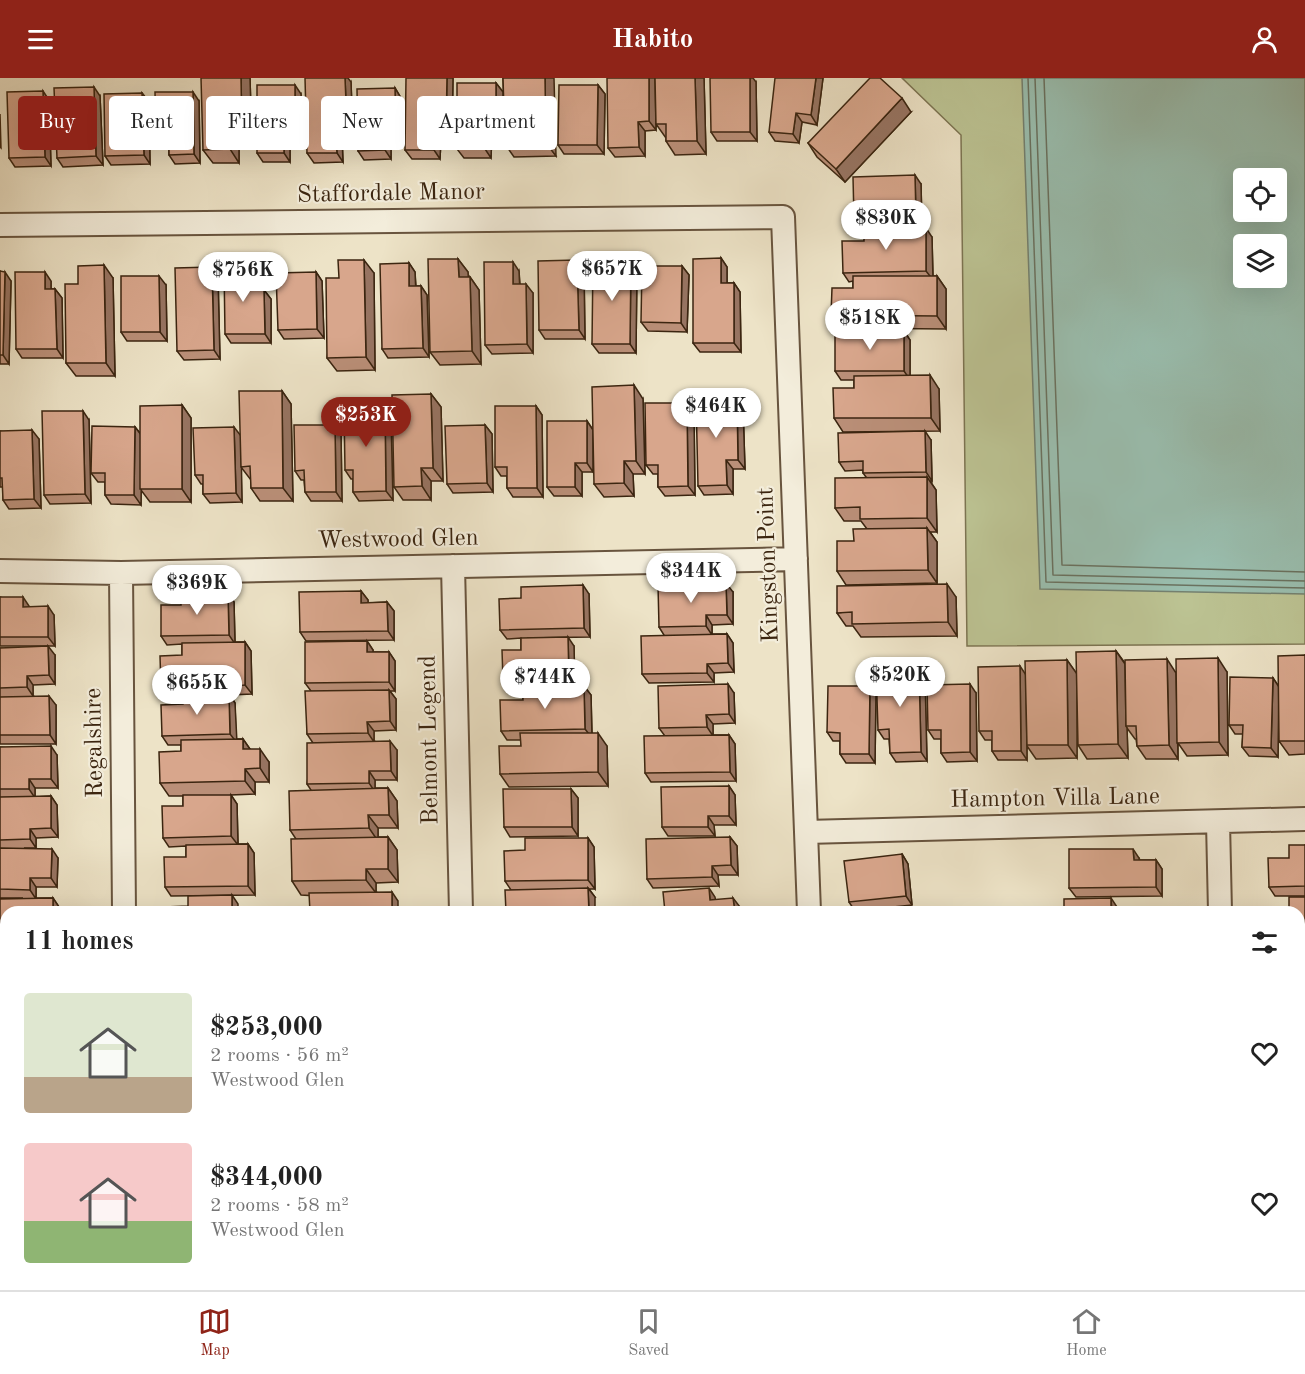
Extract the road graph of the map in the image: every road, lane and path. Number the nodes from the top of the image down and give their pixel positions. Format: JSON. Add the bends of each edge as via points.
{"nodes":[{"id":1,"x":783,"y":217,"type":"joint"},
{"id":2,"x":0,"y":225,"type":"edge"},
{"id":3,"x":796,"y":559,"type":"junction"},
{"id":4,"x":453,"y":566,"type":"junction"},
{"id":5,"x":0,"y":571,"type":"edge"},
{"id":6,"x":120,"y":573,"type":"junction"},
{"id":7,"x":1305,"y":819,"type":"edge"},
{"id":8,"x":1218,"y":822,"type":"junction"},
{"id":9,"x":806,"y":832,"type":"junction"},
{"id":10,"x":124,"y":906,"type":"edge"},
{"id":11,"x":461,"y":906,"type":"edge"},
{"id":12,"x":809,"y":906,"type":"edge"},
{"id":13,"x":1220,"y":906,"type":"edge"}],
"edges":[{"from":1,"to":2,"type":"street","name":"Staffordale Manor"},
{"from":1,"to":3,"type":"street","name":"Kingston Point"},
{"from":3,"to":4,"type":"street","name":"Westwood Glen"},
{"from":3,"to":9,"type":"street","name":"Kingston Point"},
{"from":4,"to":6,"type":"street","name":"Westwood Glen"},
{"from":4,"to":11,"type":"street","name":"Belmont Legend"},
{"from":5,"to":6,"type":"street","name":"Westwood Glen"},
{"from":6,"to":10,"type":"street","name":"Regalshire"},
{"from":7,"to":8,"type":"street","name":"Hampton Villa Lane"},
{"from":8,"to":9,"type":"street","name":"Hampton Villa Lane"},
{"from":8,"to":13,"type":"street"},
{"from":9,"to":12,"type":"street","name":"Kingston Point"}]}
